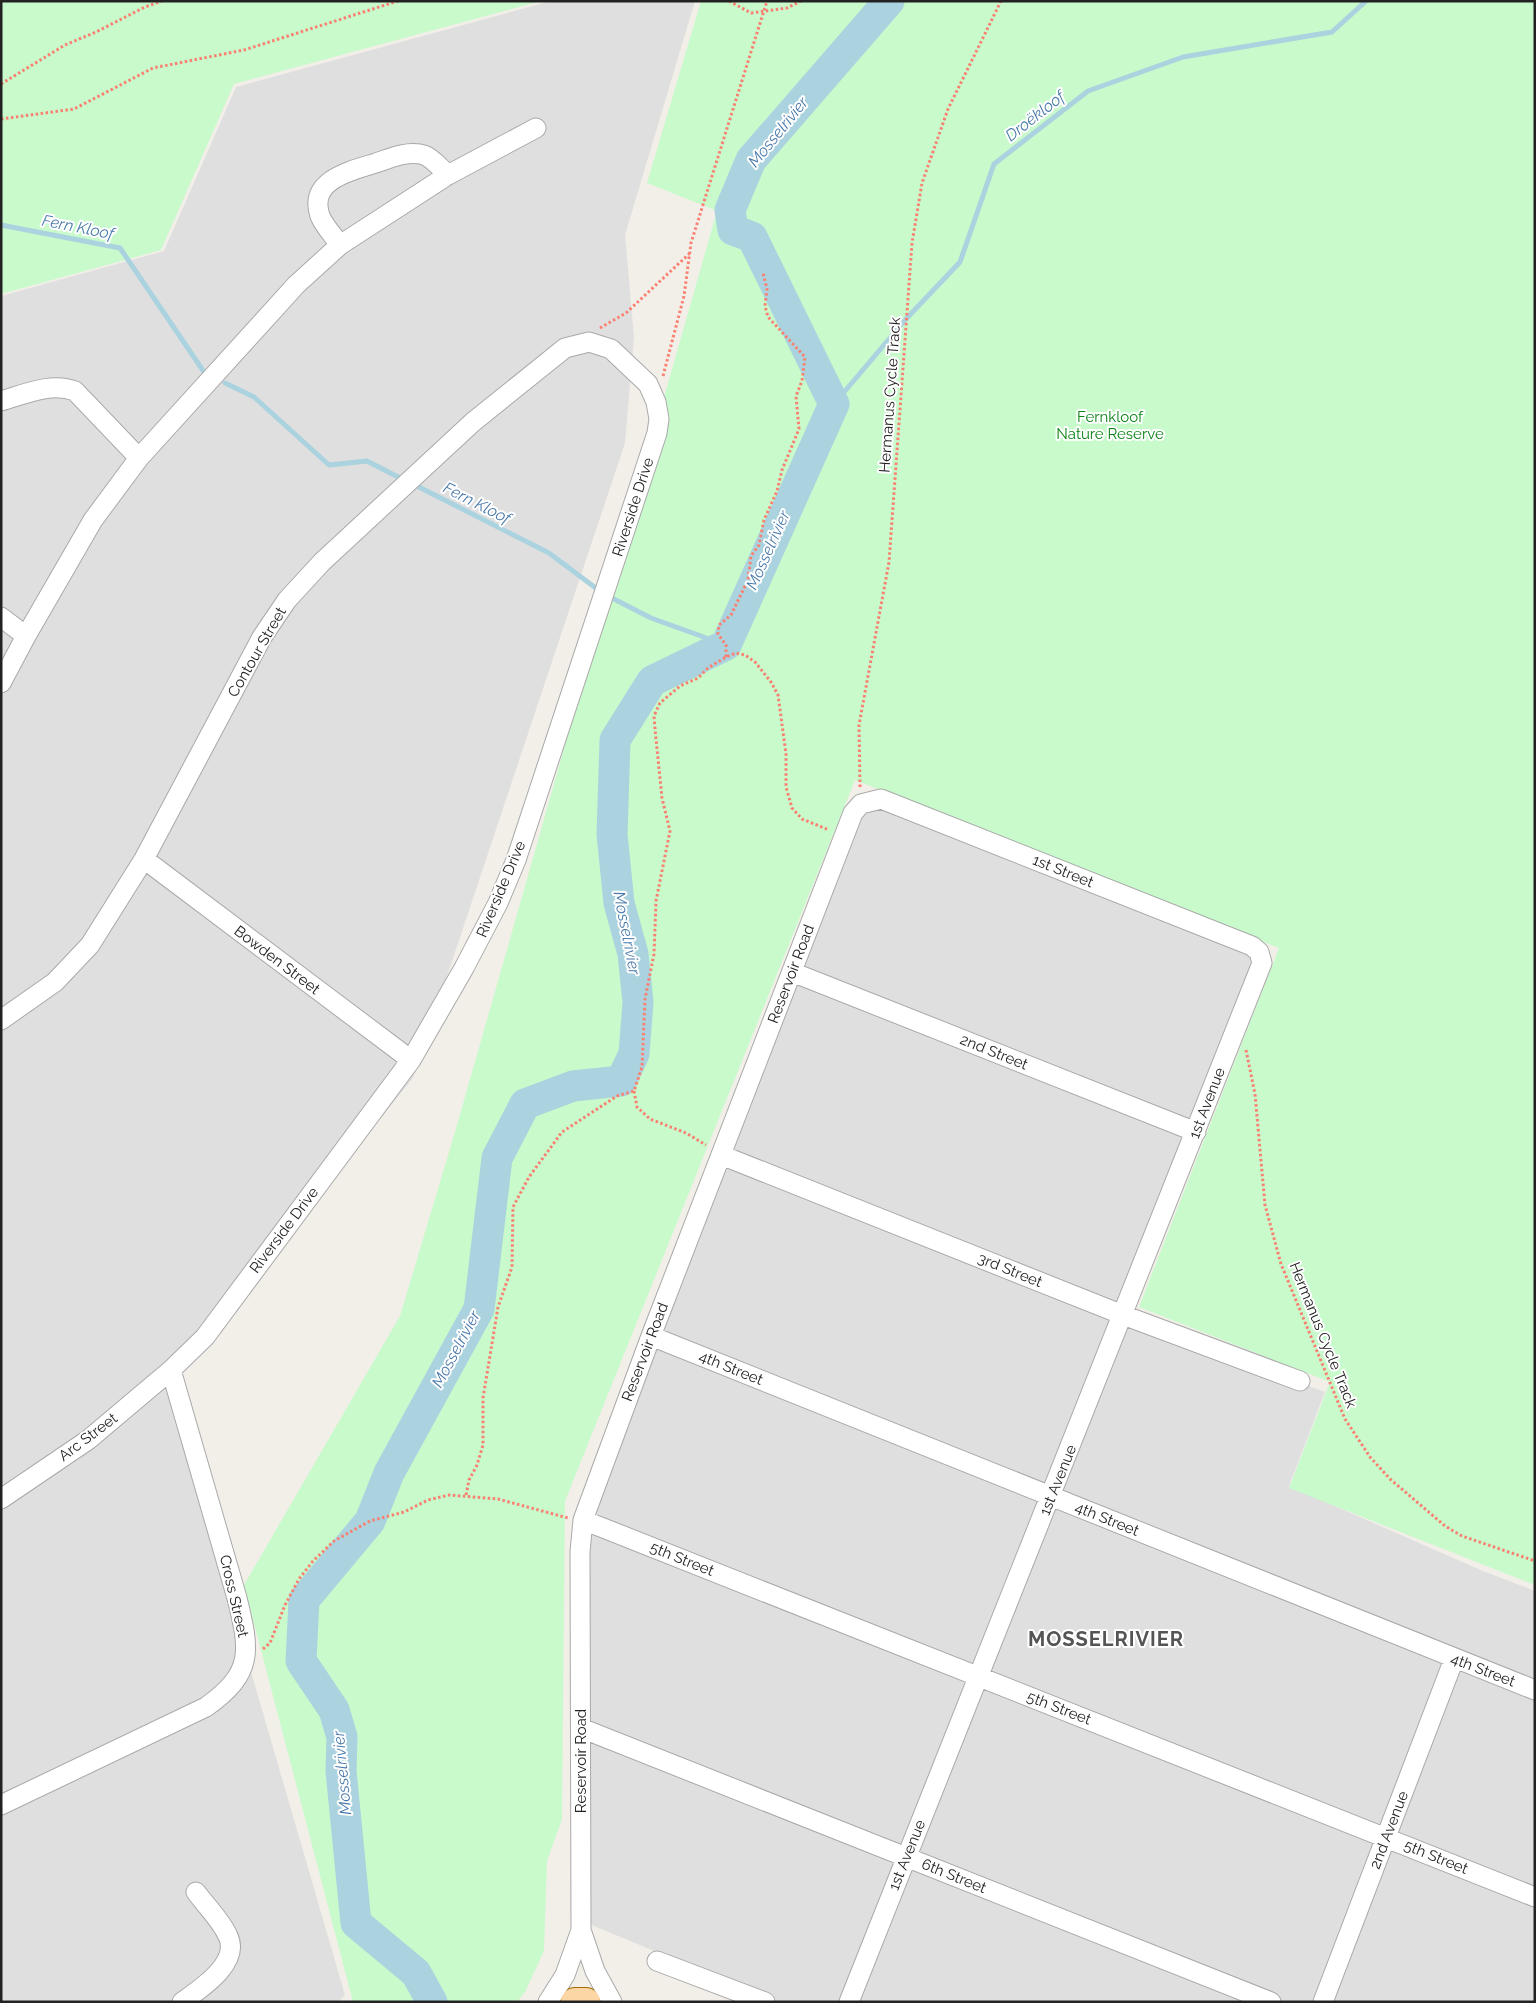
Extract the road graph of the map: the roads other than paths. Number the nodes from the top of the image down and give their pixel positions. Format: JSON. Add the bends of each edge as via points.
{"nodes":[{"id":1,"x":536,"y":128,"type":"dead end"},
{"id":2,"x":448,"y":175,"type":"junction"},
{"id":3,"x":340,"y":245,"type":"junction"},
{"id":4,"x":611,"y":348,"type":"joint"},
{"id":5,"x":1,"y":401,"type":"edge"},
{"id":6,"x":139,"y":458,"type":"junction"},
{"id":7,"x":1,"y":617,"type":"edge"},
{"id":8,"x":26,"y":636,"type":"junction"},
{"id":9,"x":1,"y":683,"type":"edge"},
{"id":10,"x":861,"y":804,"type":"joint"},
{"id":11,"x":144,"y":858,"type":"junction"},
{"id":12,"x":1261,"y":956,"type":"joint"},
{"id":13,"x":792,"y":972,"type":"junction"},
{"id":14,"x":1,"y":1020,"type":"edge"},
{"id":15,"x":411,"y":1060,"type":"junction"},
{"id":16,"x":1196,"y":1132,"type":"junction"},
{"id":17,"x":721,"y":1155,"type":"junction"},
{"id":18,"x":1123,"y":1315,"type":"junction"},
{"id":19,"x":651,"y":1336,"type":"junction"},
{"id":20,"x":171,"y":1370,"type":"junction"},
{"id":21,"x":1300,"y":1381,"type":"dead end"},
{"id":22,"x":1052,"y":1496,"type":"junction"},
{"id":23,"x":1,"y":1499,"type":"edge"},
{"id":24,"x":583,"y":1520,"type":"junction"},
{"id":25,"x":1454,"y":1658,"type":"junction"},
{"id":26,"x":979,"y":1677,"type":"junction"},
{"id":27,"x":1535,"y":1690,"type":"edge"},
{"id":28,"x":581,"y":1728,"type":"junction"},
{"id":29,"x":1,"y":1805,"type":"edge"},
{"id":30,"x":1386,"y":1837,"type":"junction"},
{"id":31,"x":906,"y":1857,"type":"junction"},
{"id":32,"x":196,"y":1892,"type":"dead end"},
{"id":33,"x":1535,"y":1897,"type":"edge"},
{"id":34,"x":581,"y":1930,"type":"junction"},
{"id":35,"x":657,"y":1961,"type":"dead end"},
{"id":36,"x":182,"y":2002,"type":"edge"},
{"id":37,"x":548,"y":2002,"type":"edge"},
{"id":38,"x":575,"y":2002,"type":"edge"},
{"id":39,"x":586,"y":2002,"type":"edge"},
{"id":40,"x":612,"y":2002,"type":"edge"},
{"id":41,"x":765,"y":2002,"type":"edge"},
{"id":42,"x":850,"y":2002,"type":"edge"},
{"id":43,"x":1271,"y":2002,"type":"edge"},
{"id":44,"x":1323,"y":2002,"type":"edge"}],
"edges":[{"from":1,"to":2,"type":"street"},
{"from":2,"to":3,"type":"street"},
{"from":2,"to":3,"type":"street","via":[[426,156],[414,154],[399,155],[337,175],[325,184],[318,202],[320,217]]},
{"from":3,"to":6,"type":"street","via":[[296,285]]},
{"from":4,"to":11,"type":"street","name":"Contour Street","via":[[589,342],[565,348],[473,422],[322,562],[287,600],[262,637]]},
{"from":4,"to":15,"type":"street","name":"Riverside Drive","via":[[648,384],[656,402],[658,432],[516,860],[464,968]]},
{"from":5,"to":6,"type":"street","via":[[63,386],[75,391]]},
{"from":6,"to":8,"type":"street","via":[[93,520]]},
{"from":7,"to":8,"type":"street"},
{"from":8,"to":9,"type":"street"},
{"from":10,"to":12,"type":"street","name":"1st Street","via":[[875,799],[886,800],[1252,946]]},
{"from":10,"to":13,"type":"street","name":"Reservoir Road","via":[[853,813]]},
{"from":11,"to":14,"type":"street","name":"Contour Street","via":[[90,945],[55,982]]},
{"from":11,"to":15,"type":"street","name":"Bowden Street"},
{"from":12,"to":16,"type":"street","name":"1st Avenue","via":[[1260,968]]},
{"from":13,"to":16,"type":"street","name":"2nd Street"},
{"from":13,"to":17,"type":"street","name":"Reservoir Road"},
{"from":15,"to":20,"type":"street","name":"Riverside Drive","via":[[205,1337]]},
{"from":16,"to":18,"type":"street","name":"1st Avenue"},
{"from":17,"to":18,"type":"street","name":"3rd Street"},
{"from":17,"to":19,"type":"street","name":"Reservoir Road"},
{"from":18,"to":21,"type":"street","name":"3rd Street"},
{"from":18,"to":22,"type":"street","name":"1st Avenue"},
{"from":19,"to":22,"type":"street","name":"4th Street"},
{"from":19,"to":24,"type":"street","name":"Reservoir Road"},
{"from":20,"to":23,"type":"street","name":"Arc Street","via":[[88,1440]]},
{"from":20,"to":29,"type":"street","name":"Cross Street","via":[[246,1636],[246,1654],[240,1673],[227,1692],[206,1707]]},
{"from":22,"to":25,"type":"street","name":"4th Street"},
{"from":22,"to":26,"type":"street","name":"1st Avenue"},
{"from":24,"to":26,"type":"street","name":"5th Street"},
{"from":24,"to":28,"type":"street","name":"Reservoir Road","via":[[580,1552]]},
{"from":25,"to":27,"type":"street","name":"4th Street"},
{"from":25,"to":30,"type":"street","name":"2nd Avenue"},
{"from":26,"to":30,"type":"street","name":"5th Street"},
{"from":26,"to":31,"type":"street","name":"1st Avenue"},
{"from":28,"to":31,"type":"street","name":"6th Street"},
{"from":28,"to":34,"type":"street","name":"Reservoir Road"},
{"from":30,"to":33,"type":"street","name":"5th Street"},
{"from":30,"to":44,"type":"street","name":"2nd Avenue"},
{"from":31,"to":42,"type":"street","name":"1st Avenue"},
{"from":31,"to":43,"type":"street","name":"6th Street"},
{"from":32,"to":36,"type":"street","via":[[229,1937],[230,1948],[222,1969]]},
{"from":34,"to":37,"type":"street","name":"Reservoir Road","via":[[565,1975]]},
{"from":34,"to":40,"type":"street","name":"Reservoir Road","via":[[595,1971]]},
{"from":35,"to":41,"type":"street"},
{"from":38,"to":39,"type":"main road"}]}
